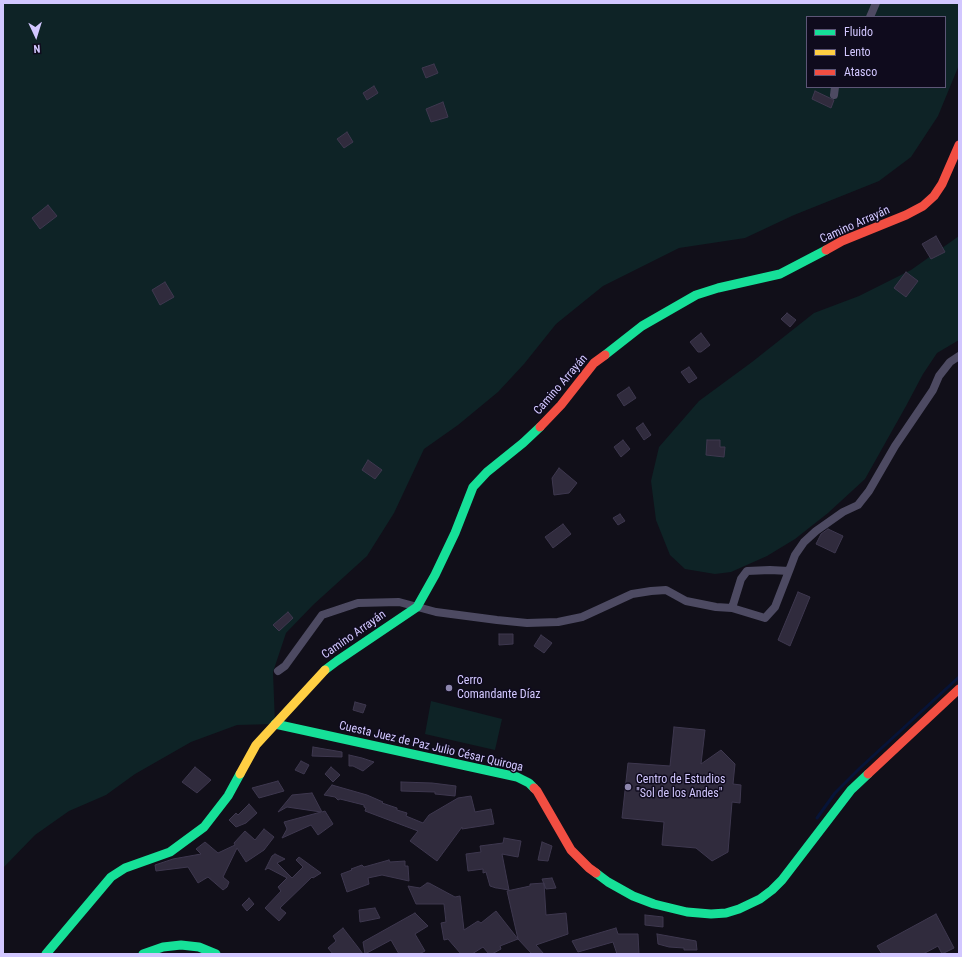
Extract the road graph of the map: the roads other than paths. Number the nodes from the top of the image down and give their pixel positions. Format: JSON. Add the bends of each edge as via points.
{"nodes":[{"id":1,"x":876,"y":3,"type":"edge"},
{"id":2,"x":870,"y":16,"type":"edge"},
{"id":3,"x":959,"y":145,"type":"edge"},
{"id":4,"x":959,"y":356,"type":"edge"},
{"id":5,"x":789,"y":571,"type":"junction"},
{"id":6,"x":417,"y":607,"type":"junction"},
{"id":7,"x":732,"y":608,"type":"junction"},
{"id":8,"x":278,"y":671,"type":"dead end"},
{"id":9,"x":959,"y":689,"type":"edge"},
{"id":10,"x":275,"y":724,"type":"junction"},
{"id":11,"x":46,"y":954,"type":"edge"},
{"id":12,"x":143,"y":954,"type":"edge"},
{"id":13,"x":216,"y":954,"type":"edge"}],
"edges":[{"from":1,"to":2,"type":"street"},
{"from":3,"to":6,"type":"street","name":"Camino Arrayán","via":[[942,184],[923,206],[842,242],[780,274],[696,295],[642,326],[594,363],[543,424],[473,487],[455,533]]},
{"from":4,"to":5,"type":"street","via":[[950,362],[939,376],[933,390],[895,446],[869,491],[858,504],[843,512],[804,542],[795,555]]},
{"from":5,"to":7,"type":"street","via":[[747,572],[741,579]]},
{"from":5,"to":7,"type":"street","via":[[775,607],[765,618]]},
{"from":6,"to":7,"type":"street","via":[[497,620],[527,623],[558,622],[582,617],[632,594],[666,590],[686,601]]},
{"from":6,"to":8,"type":"street","via":[[399,602],[358,603],[322,615],[285,666]]},
{"from":6,"to":10,"type":"street","name":"Camino Arrayán","via":[[327,669]]},
{"from":9,"to":10,"type":"street","name":"Cuesta Juez de Paz Julio César Quiroga","via":[[851,790],[772,890],[739,909],[711,914],[679,911],[647,902],[620,890],[571,850],[533,787],[517,777]]},
{"from":10,"to":11,"type":"street","name":"Camino Arrayán","via":[[252,751],[231,791],[204,827],[170,852],[115,873]]},
{"from":12,"to":13,"type":"street","via":[[163,947],[181,945],[199,947]]}]}
